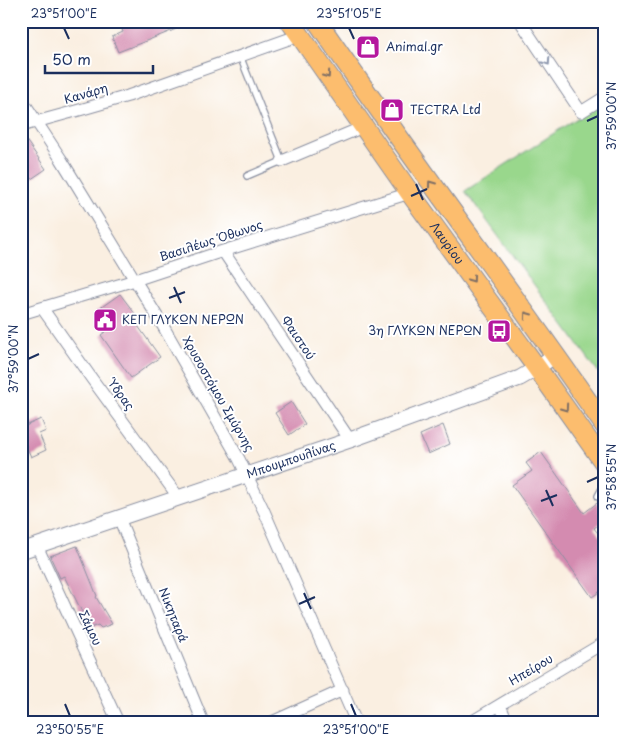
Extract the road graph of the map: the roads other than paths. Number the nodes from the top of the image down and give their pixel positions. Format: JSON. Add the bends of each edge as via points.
{"nodes":[{"id":1,"x":520,"y":21,"type":"edge"},
{"id":2,"x":321,"y":23,"type":"edge"},
{"id":3,"x":295,"y":28,"type":"edge"},
{"id":4,"x":240,"y":56,"type":"junction"},
{"id":5,"x":605,"y":97,"type":"edge"},
{"id":6,"x":21,"y":98,"type":"edge"},
{"id":7,"x":38,"y":122,"type":"junction"},
{"id":8,"x":21,"y":126,"type":"edge"},
{"id":9,"x":363,"y":127,"type":"junction"},
{"id":10,"x":282,"y":161,"type":"junction"},
{"id":11,"x":247,"y":176,"type":"dead end"},
{"id":12,"x":410,"y":194,"type":"junction"},
{"id":13,"x":223,"y":251,"type":"junction"},
{"id":14,"x":135,"y":280,"type":"junction"},
{"id":15,"x":42,"y":308,"type":"junction"},
{"id":16,"x":21,"y":314,"type":"edge"},
{"id":17,"x":556,"y":355,"type":"junction"},
{"id":18,"x":537,"y":368,"type":"junction"},
{"id":19,"x":605,"y":426,"type":"edge"},
{"id":20,"x":350,"y":440,"type":"junction"},
{"id":21,"x":605,"y":464,"type":"edge"},
{"id":22,"x":247,"y":474,"type":"junction"},
{"id":23,"x":605,"y":483,"type":"edge"},
{"id":24,"x":179,"y":498,"type":"junction"},
{"id":25,"x":605,"y":506,"type":"edge"},
{"id":26,"x":119,"y":518,"type":"junction"},
{"id":27,"x":37,"y":546,"type":"junction"},
{"id":28,"x":21,"y":551,"type":"edge"},
{"id":29,"x":605,"y":642,"type":"edge"},
{"id":30,"x":343,"y":690,"type":"junction"},
{"id":31,"x":500,"y":705,"type":"junction"},
{"id":32,"x":118,"y":722,"type":"edge"},
{"id":33,"x":202,"y":722,"type":"edge"},
{"id":34,"x":272,"y":722,"type":"edge"},
{"id":35,"x":356,"y":722,"type":"edge"},
{"id":36,"x":471,"y":722,"type":"edge"},
{"id":37,"x":507,"y":722,"type":"edge"}],
"edges":[{"from":1,"to":5,"type":"street","one_way":true,"via":[[581,112]]},
{"from":2,"to":3,"type":"street"},
{"from":17,"to":2,"type":"main road","name":"Λαυρίου","one_way":true,"via":[[392,129]]},
{"from":3,"to":4,"type":"street","name":"Κανάρη"},
{"from":3,"to":9,"type":"main road","name":"Λαυρίου","one_way":true},
{"from":4,"to":7,"type":"street","name":"Κανάρη","via":[[128,96]]},
{"from":4,"to":10,"type":"lane"},
{"from":6,"to":7,"type":"street","name":"Χρυσοστόμου Σμύρνης"},
{"from":7,"to":8,"type":"street","name":"Κανάρη"},
{"from":7,"to":14,"type":"street","name":"Χρυσοστόμου Σμύρνης"},
{"from":9,"to":10,"type":"street"},
{"from":9,"to":12,"type":"main road","name":"Λαυρίου"},
{"from":10,"to":11,"type":"lane"},
{"from":12,"to":13,"type":"street","name":"Βασιλέως Όθωνος"},
{"from":12,"to":18,"type":"main road","name":"Λαυρίου","one_way":true},
{"from":13,"to":14,"type":"street","name":"Βασιλέως Όθωνος"},
{"from":13,"to":20,"type":"street","name":"Φαιστού"},
{"from":14,"to":15,"type":"street","name":"Βασιλέως Όθωνος"},
{"from":14,"to":22,"type":"street","name":"Χρυσοστόμου Σμύρνης"},
{"from":15,"to":16,"type":"street","name":"Βασιλέως Όθωνος"},
{"from":15,"to":24,"type":"street","name":"Ύδρας"},
{"from":17,"to":18,"type":"street","name":"Μπουμπουλίνας"},
{"from":17,"to":19,"type":"main road","name":"Λαυρίου"},
{"from":18,"to":20,"type":"street","name":"Μπουμπουλίνας","via":[[520,378]]},
{"from":18,"to":21,"type":"main road","name":"Λαυρίου","one_way":true},
{"from":20,"to":22,"type":"street","name":"Μπουμπουλίνας"},
{"from":22,"to":24,"type":"street","name":"Μπουμπουλίνας"},
{"from":22,"to":30,"type":"street","name":"Χρυσοστόμου Σμύρνης"},
{"from":23,"to":25,"type":"lane","via":[[598,496]]},
{"from":24,"to":26,"type":"street","name":"Μπουμπουλίνας"},
{"from":26,"to":27,"type":"street","name":"Μπουμπουλίνας"},
{"from":26,"to":33,"type":"street","name":"Νικηταρά"},
{"from":27,"to":28,"type":"street","name":"Μπουμπουλίνας"},
{"from":27,"to":32,"type":"street","name":"Σάμου"},
{"from":29,"to":31,"type":"street","name":"Ηπείρου"},
{"from":30,"to":34,"type":"street"},
{"from":30,"to":35,"type":"street","name":"Χρυσοστόμου Σμύρνης"},
{"from":31,"to":36,"type":"street","name":"Ηπείρου"},
{"from":31,"to":37,"type":"street"}]}
